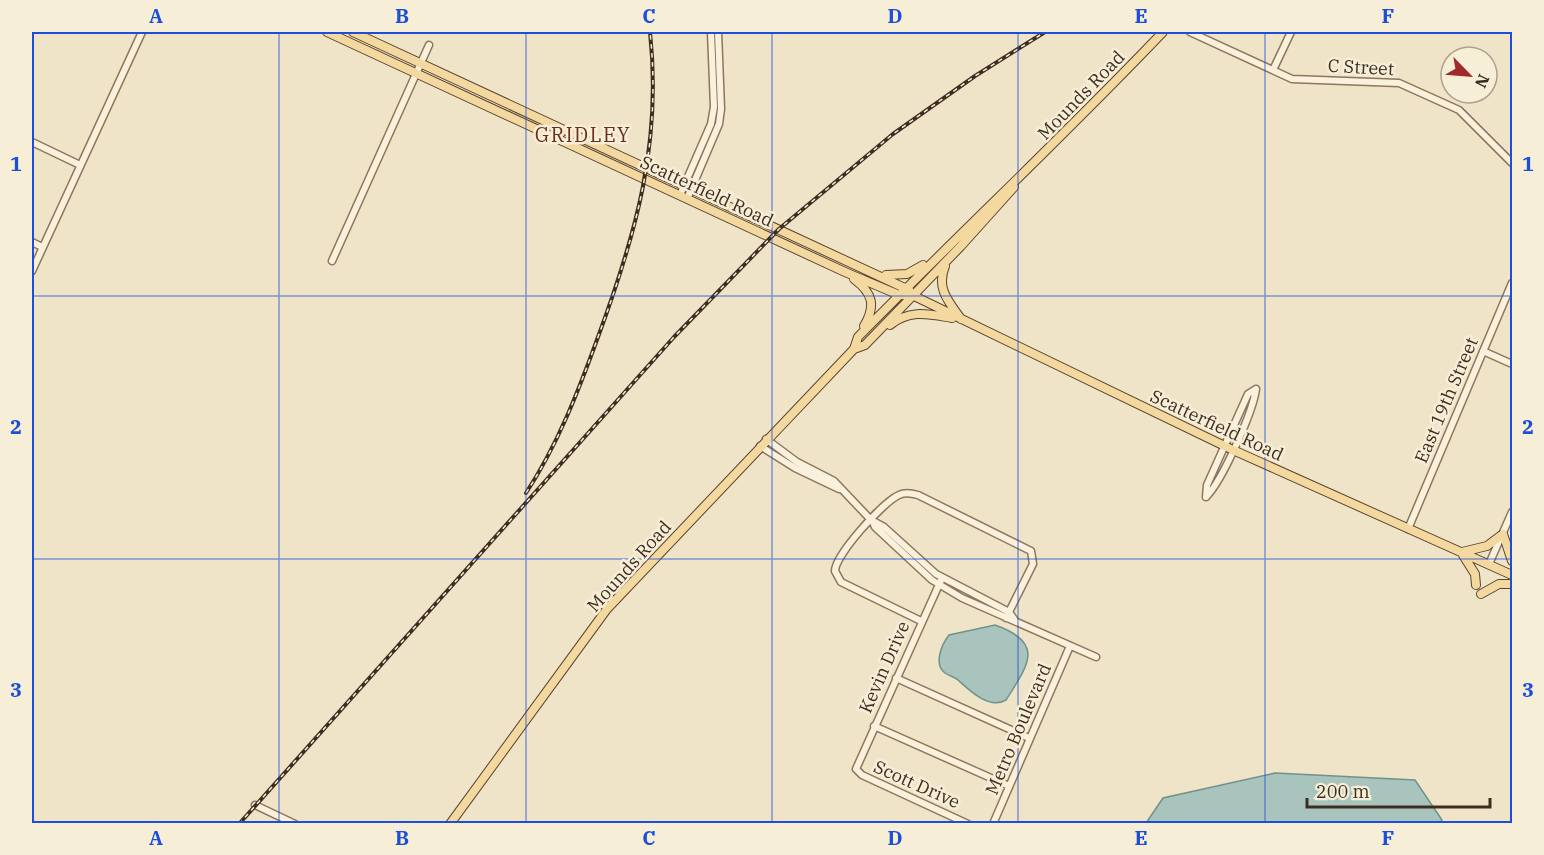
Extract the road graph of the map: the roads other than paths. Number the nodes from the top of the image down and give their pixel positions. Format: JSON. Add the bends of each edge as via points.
{"nodes":[{"id":1,"x":142,"y":32,"type":"edge"},
{"id":2,"x":327,"y":32,"type":"edge"},
{"id":3,"x":353,"y":32,"type":"edge"},
{"id":4,"x":711,"y":32,"type":"edge"},
{"id":5,"x":718,"y":32,"type":"edge"},
{"id":6,"x":1163,"y":32,"type":"edge"},
{"id":7,"x":1190,"y":32,"type":"edge"},
{"id":8,"x":1291,"y":32,"type":"edge"},
{"id":9,"x":429,"y":45,"type":"dead end"},
{"id":10,"x":421,"y":64,"type":"junction"},
{"id":11,"x":1273,"y":70,"type":"junction"},
{"id":12,"x":416,"y":74,"type":"junction"},
{"id":13,"x":32,"y":142,"type":"edge"},
{"id":14,"x":1512,"y":163,"type":"edge"},
{"id":15,"x":80,"y":165,"type":"junction"},
{"id":16,"x":1020,"y":178,"type":"junction"},
{"id":17,"x":688,"y":187,"type":"junction"},
{"id":18,"x":684,"y":197,"type":"junction"},
{"id":19,"x":32,"y":242,"type":"edge"},
{"id":20,"x":42,"y":247,"type":"junction"},
{"id":21,"x":938,"y":254,"type":"junction"},
{"id":22,"x":332,"y":261,"type":"dead end"},
{"id":23,"x":947,"y":261,"type":"junction"},
{"id":24,"x":32,"y":271,"type":"edge"},
{"id":25,"x":845,"y":272,"type":"junction"},
{"id":26,"x":871,"y":272,"type":"junction"},
{"id":27,"x":1512,"y":283,"type":"edge"},
{"id":28,"x":906,"y":287,"type":"junction"},
{"id":29,"x":899,"y":295,"type":"junction"},
{"id":30,"x":912,"y":295,"type":"junction"},
{"id":31,"x":962,"y":320,"type":"junction"},
{"id":32,"x":858,"y":337,"type":"junction"},
{"id":33,"x":865,"y":345,"type":"junction"},
{"id":34,"x":854,"y":348,"type":"junction"},
{"id":35,"x":1483,"y":351,"type":"junction"},
{"id":36,"x":1512,"y":364,"type":"edge"},
{"id":37,"x":766,"y":439,"type":"junction"},
{"id":38,"x":760,"y":446,"type":"junction"},
{"id":39,"x":1229,"y":448,"type":"junction"},
{"id":40,"x":843,"y":490,"type":"junction"},
{"id":41,"x":1512,"y":512,"type":"edge"},
{"id":42,"x":872,"y":520,"type":"junction"},
{"id":43,"x":1408,"y":530,"type":"junction"},
{"id":44,"x":1503,"y":534,"type":"junction"},
{"id":45,"x":1460,"y":552,"type":"junction"},
{"id":46,"x":1512,"y":561,"type":"edge"},
{"id":47,"x":1489,"y":564,"type":"junction"},
{"id":48,"x":1512,"y":575,"type":"edge"},
{"id":49,"x":941,"y":581,"type":"junction"},
{"id":50,"x":1512,"y":584,"type":"edge"},
{"id":51,"x":1476,"y":585,"type":"dead end"},
{"id":52,"x":1481,"y":594,"type":"dead end"},
{"id":53,"x":1008,"y":615,"type":"junction"},
{"id":54,"x":921,"y":621,"type":"junction"},
{"id":55,"x":1070,"y":646,"type":"junction"},
{"id":56,"x":1096,"y":657,"type":"dead end"},
{"id":57,"x":896,"y":678,"type":"junction"},
{"id":58,"x":874,"y":726,"type":"junction"},
{"id":59,"x":1029,"y":738,"type":"junction"},
{"id":60,"x":856,"y":768,"type":"joint"},
{"id":61,"x":1009,"y":786,"type":"junction"},
{"id":62,"x":255,"y":805,"type":"dead end"},
{"id":63,"x":295,"y":824,"type":"edge"},
{"id":64,"x":450,"y":824,"type":"edge"},
{"id":65,"x":968,"y":824,"type":"edge"},
{"id":66,"x":993,"y":824,"type":"edge"}],
"edges":[{"from":1,"to":15,"type":"street"},
{"from":2,"to":12,"type":"main road","name":"Scatterfield Road"},
{"from":3,"to":10,"type":"main road","name":"Scatterfield Road"},
{"from":4,"to":17,"type":"street","via":[[714,107]]},
{"from":5,"to":17,"type":"street","via":[[720,117],[713,140]]},
{"from":6,"to":16,"type":"main road","name":"Mounds Road"},
{"from":7,"to":11,"type":"street","name":"C Street"},
{"from":8,"to":11,"type":"street"},
{"from":9,"to":10,"type":"street"},
{"from":10,"to":12,"type":"street"},
{"from":10,"to":17,"type":"main road","name":"Scatterfield Road"},
{"from":11,"to":14,"type":"street","name":"C Street","via":[[1292,79],[1399,83],[1459,110]]},
{"from":12,"to":18,"type":"main road","name":"Scatterfield Road"},
{"from":12,"to":22,"type":"street"},
{"from":13,"to":15,"type":"street"},
{"from":15,"to":20,"type":"street"},
{"from":16,"to":21,"type":"main road","name":"Mounds Road"},
{"from":16,"to":23,"type":"main road","name":"Mounds Road","via":[[1006,199]]},
{"from":17,"to":18,"type":"street"},
{"from":17,"to":26,"type":"main road","name":"Scatterfield Road"},
{"from":18,"to":25,"type":"main road","name":"Scatterfield Road"},
{"from":19,"to":20,"type":"street"},
{"from":20,"to":24,"type":"street"},
{"from":21,"to":26,"type":"main road","via":[[906,274]]},
{"from":21,"to":28,"type":"main road","name":"Mounds Road"},
{"from":23,"to":30,"type":"main road","name":"Mounds Road"},
{"from":23,"to":31,"type":"main road","via":[[941,276],[942,288]]},
{"from":25,"to":29,"type":"main road","name":"Scatterfield Road"},
{"from":25,"to":32,"type":"main road","via":[[866,290],[872,301],[871,315]]},
{"from":26,"to":28,"type":"main road","name":"Scatterfield Road"},
{"from":27,"to":35,"type":"street","name":"East 19th Street"},
{"from":28,"to":29,"type":"main road","name":"Mounds Road"},
{"from":28,"to":30,"type":"main road","name":"Scatterfield Road"},
{"from":29,"to":30,"type":"main road","name":"Scatterfield Road"},
{"from":29,"to":32,"type":"main road","name":"Mounds Road"},
{"from":30,"to":31,"type":"main road","name":"Scatterfield Road"},
{"from":30,"to":33,"type":"main road","name":"Mounds Road"},
{"from":31,"to":33,"type":"main road","via":[[909,314]]},
{"from":31,"to":39,"type":"main road","name":"Scatterfield Road"},
{"from":32,"to":34,"type":"main road","name":"Mounds Road"},
{"from":33,"to":34,"type":"main road"},
{"from":34,"to":37,"type":"main road","name":"Mounds Road"},
{"from":35,"to":36,"type":"street"},
{"from":35,"to":43,"type":"street","name":"East 19th Street"},
{"from":37,"to":38,"type":"main road","name":"Mounds Road"},
{"from":37,"to":40,"type":"street"},
{"from":38,"to":40,"type":"street","via":[[795,468]]},
{"from":38,"to":64,"type":"main road","name":"Mounds Road","via":[[607,609]]},
{"from":39,"to":39,"type":"street","via":[[1207,485],[1206,497],[1214,489]]},
{"from":39,"to":39,"type":"street","via":[[1254,401],[1256,389],[1248,394]]},
{"from":39,"to":43,"type":"main road","name":"Scatterfield Road"},
{"from":40,"to":42,"type":"street"},
{"from":41,"to":44,"type":"street"},
{"from":42,"to":49,"type":"street","via":[[912,563]]},
{"from":42,"to":53,"type":"street","via":[[896,496],[912,493],[1026,546],[1033,554],[1033,564]]},
{"from":42,"to":54,"type":"street","via":[[837,559],[836,576]]},
{"from":43,"to":45,"type":"main road","name":"Scatterfield Road"},
{"from":44,"to":45,"type":"main road","via":[[1486,546]]},
{"from":44,"to":46,"type":"main road"},
{"from":44,"to":47,"type":"street"},
{"from":45,"to":47,"type":"main road","name":"Scatterfield Road"},
{"from":45,"to":51,"type":"main road","via":[[1471,566]]},
{"from":47,"to":48,"type":"main road","name":"Scatterfield Road"},
{"from":49,"to":53,"type":"street"},
{"from":49,"to":54,"type":"street","name":"Kevin Drive"},
{"from":50,"to":52,"type":"main road","via":[[1499,584]]},
{"from":53,"to":55,"type":"street"},
{"from":54,"to":57,"type":"street","name":"Kevin Drive"},
{"from":55,"to":56,"type":"street"},
{"from":55,"to":59,"type":"street","name":"Metro Boulevard"},
{"from":57,"to":58,"type":"street","name":"Kevin Drive"},
{"from":57,"to":59,"type":"street"},
{"from":58,"to":60,"type":"street","name":"Kevin Drive"},
{"from":58,"to":61,"type":"street"},
{"from":59,"to":61,"type":"street","name":"Metro Boulevard"},
{"from":60,"to":65,"type":"street","name":"Scott Drive","via":[[862,775]]},
{"from":61,"to":66,"type":"street","name":"Metro Boulevard"},
{"from":62,"to":63,"type":"street"}]}
